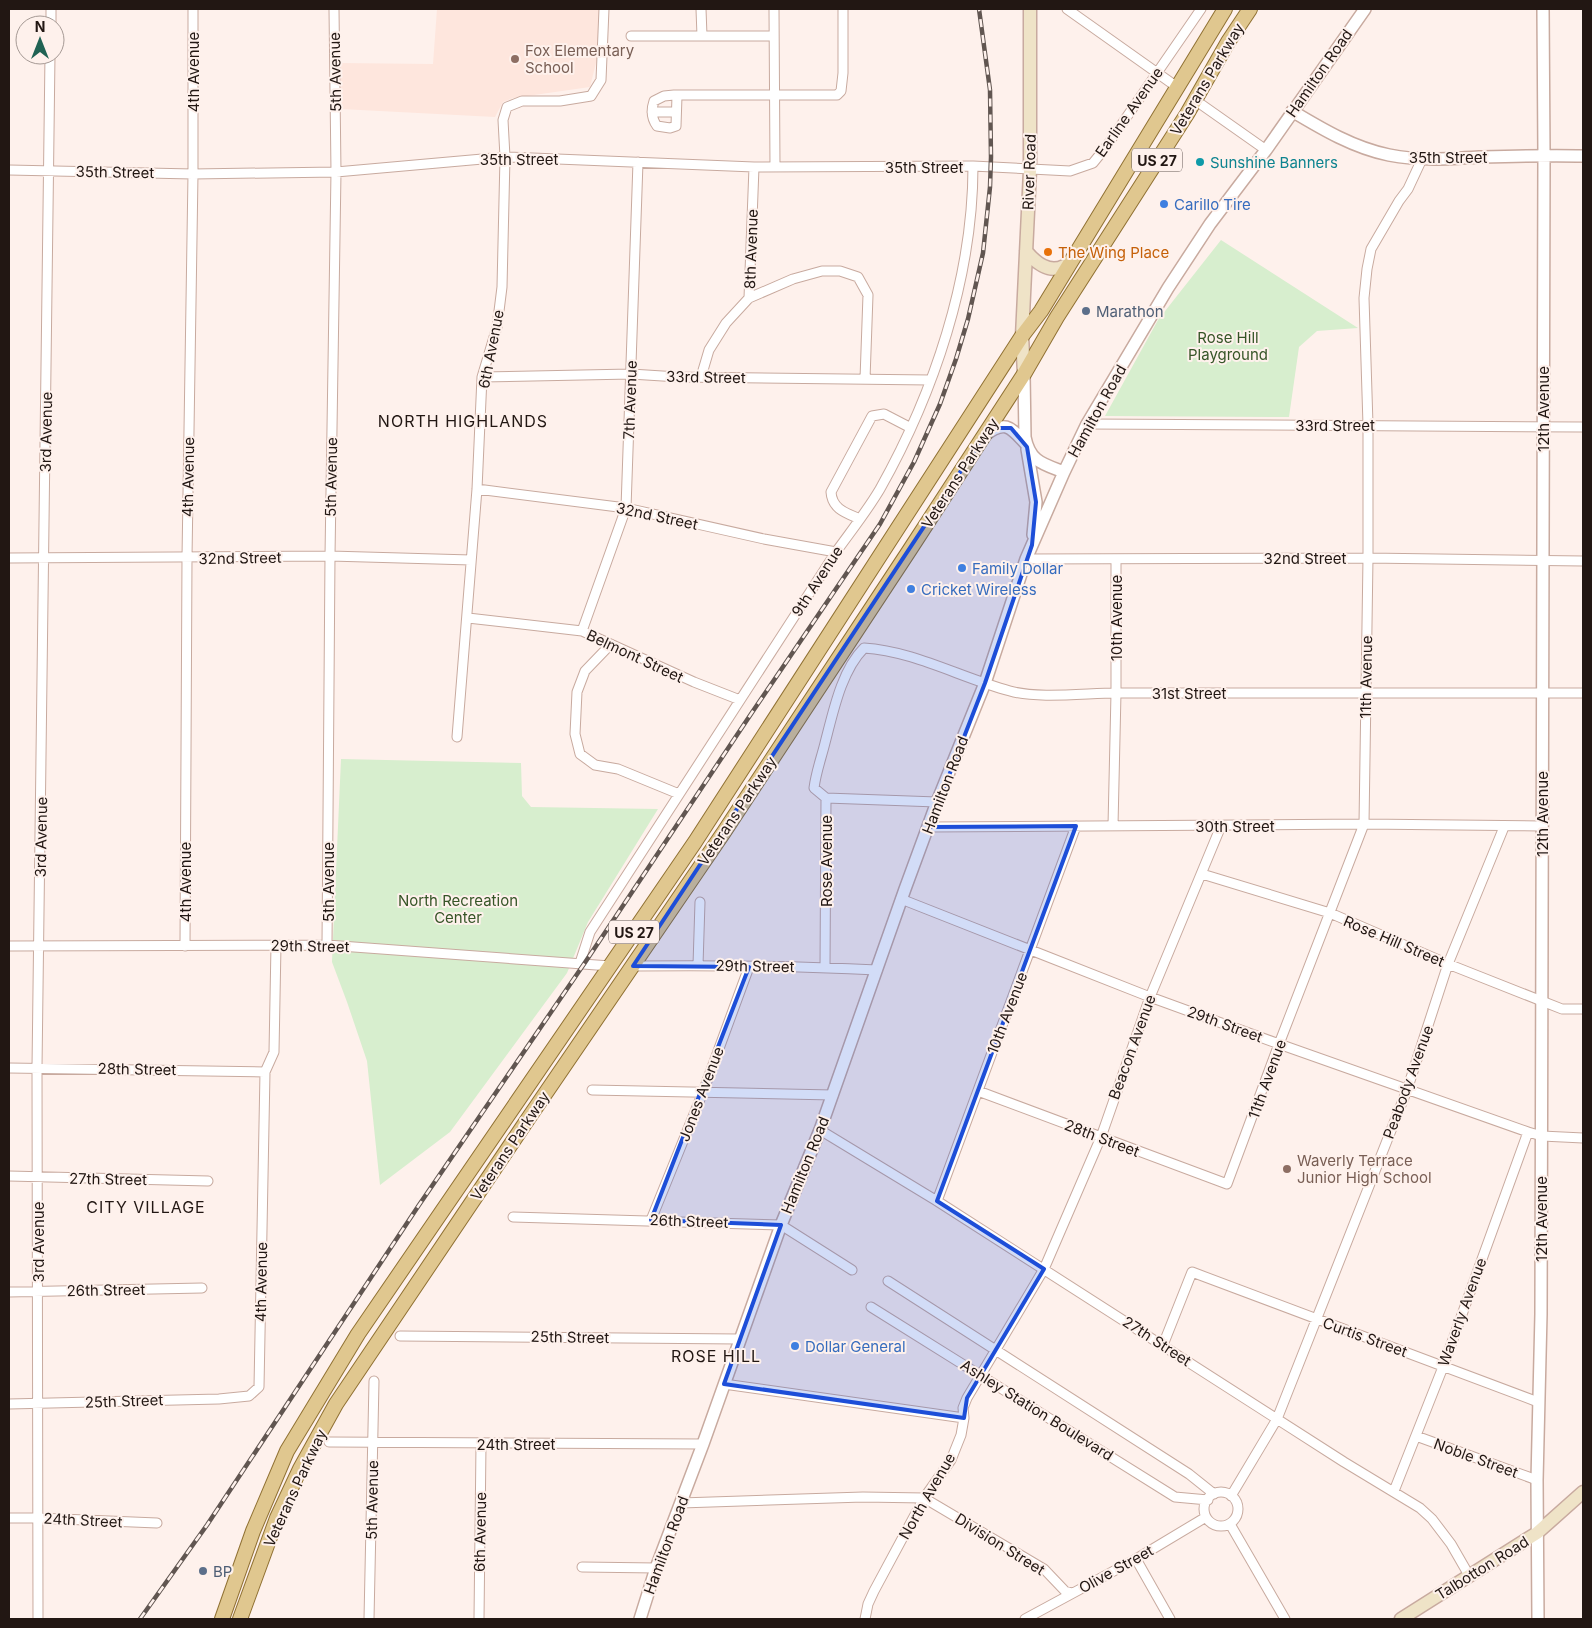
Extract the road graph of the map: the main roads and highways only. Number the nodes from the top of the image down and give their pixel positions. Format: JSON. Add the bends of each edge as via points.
{"nodes":[{"id":1,"x":1030,"y":9,"type":"edge"},
{"id":2,"x":1225,"y":9,"type":"edge"},
{"id":3,"x":1250,"y":9,"type":"edge"},
{"id":4,"x":1026,"y":251,"type":"junction"},
{"id":5,"x":1075,"y":255,"type":"junction"},
{"id":6,"x":1022,"y":336,"type":"junction"},
{"id":7,"x":1024,"y":374,"type":"junction"},
{"id":8,"x":1583,"y":1492,"type":"edge"},
{"id":9,"x":222,"y":1619,"type":"edge"},
{"id":10,"x":240,"y":1619,"type":"edge"},
{"id":11,"x":1401,"y":1619,"type":"edge"}],
"edges":[{"from":1,"to":4,"type":"main road","name":"River Road","via":[[1030,170]]},
{"from":2,"to":5,"type":"main road","name":"Veterans Parkway","number":"US 27"},
{"from":3,"to":7,"type":"main road","name":"Veterans Parkway","number":"US 27"},
{"from":4,"to":5,"type":"main road","via":[[1033,260],[1049,268],[1065,266]]},
{"from":4,"to":6,"type":"main road","name":"River Road"},
{"from":5,"to":6,"type":"main road","name":"Veterans Parkway","number":"US 27"},
{"from":6,"to":7,"type":"main road","name":"River Road"},
{"from":6,"to":9,"type":"main road","name":"Veterans Parkway","number":"US 27","via":[[696,842],[330,1379],[287,1451],[253,1530]]},
{"from":7,"to":10,"type":"main road","name":"Veterans Parkway","number":"US 27","via":[[818,691],[336,1404],[300,1469],[278,1518]]},
{"from":8,"to":11,"type":"main road","name":"Talbotton Road","via":[[1537,1533]]}]}
